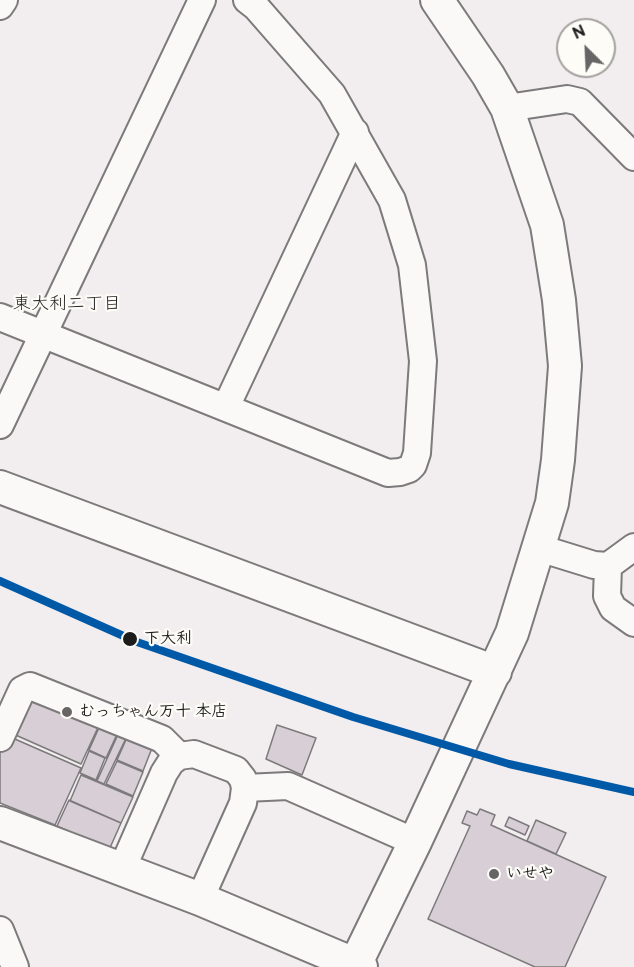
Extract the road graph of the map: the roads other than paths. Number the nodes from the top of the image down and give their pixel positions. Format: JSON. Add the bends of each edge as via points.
{"nodes":[{"id":1,"x":4,"y":0,"type":"edge"},
{"id":2,"x":202,"y":0,"type":"edge"},
{"id":3,"x":247,"y":0,"type":"edge"},
{"id":4,"x":437,"y":0,"type":"edge"},
{"id":5,"x":0,"y":6,"type":"edge"},
{"id":6,"x":507,"y":108,"type":"junction"},
{"id":7,"x":355,"y":132,"type":"junction"},
{"id":8,"x":634,"y":157,"type":"edge"},
{"id":9,"x":0,"y":317,"type":"edge"},
{"id":10,"x":43,"y":334,"type":"junction"},
{"id":11,"x":226,"y":407,"type":"junction"},
{"id":12,"x":0,"y":425,"type":"edge"},
{"id":13,"x":0,"y":487,"type":"edge"},
{"id":14,"x":634,"y":547,"type":"edge"},
{"id":15,"x":539,"y":548,"type":"junction"},
{"id":16,"x":608,"y":566,"type":"junction"},
{"id":17,"x":634,"y":624,"type":"edge"},
{"id":18,"x":495,"y":672,"type":"junction"},
{"id":19,"x":0,"y":738,"type":"edge"},
{"id":20,"x":179,"y":756,"type":"junction"},
{"id":21,"x":245,"y":788,"type":"junction"},
{"id":22,"x":0,"y":823,"type":"edge"},
{"id":23,"x":415,"y":842,"type":"junction"},
{"id":24,"x":122,"y":869,"type":"junction"},
{"id":25,"x":200,"y":899,"type":"junction"},
{"id":26,"x":0,"y":930,"type":"edge"},
{"id":27,"x":357,"y":966,"type":"edge"},
{"id":28,"x":15,"y":967,"type":"edge"}],
"edges":[{"from":1,"to":5,"type":"street"},
{"from":2,"to":10,"type":"street"},
{"from":3,"to":7,"type":"street","via":[[332,94]]},
{"from":4,"to":6,"type":"street"},
{"from":6,"to":8,"type":"street","via":[[567,99],[580,102]]},
{"from":6,"to":15,"type":"street","via":[[547,225],[565,366],[552,503]]},
{"from":7,"to":11,"type":"street"},
{"from":7,"to":11,"type":"street","via":[[392,200],[412,265],[423,369],[415,461],[409,469],[388,473]]},
{"from":9,"to":10,"type":"street"},
{"from":10,"to":11,"type":"street"},
{"from":10,"to":12,"type":"street"},
{"from":13,"to":18,"type":"street"},
{"from":14,"to":16,"type":"street"},
{"from":15,"to":16,"type":"street"},
{"from":15,"to":18,"type":"street"},
{"from":16,"to":17,"type":"street","via":[[607,596],[613,608]]},
{"from":18,"to":23,"type":"street"},
{"from":19,"to":20,"type":"street","via":[[22,690],[30,686],[162,739]]},
{"from":20,"to":21,"type":"street","via":[[194,754],[236,770]]},
{"from":20,"to":24,"type":"street","via":[[164,773]]},
{"from":21,"to":23,"type":"street","via":[[288,786]]},
{"from":21,"to":25,"type":"street","via":[[243,803]]},
{"from":22,"to":24,"type":"street"},
{"from":23,"to":27,"type":"street"},
{"from":24,"to":25,"type":"street"},
{"from":25,"to":27,"type":"street"},
{"from":26,"to":28,"type":"street"}]}
